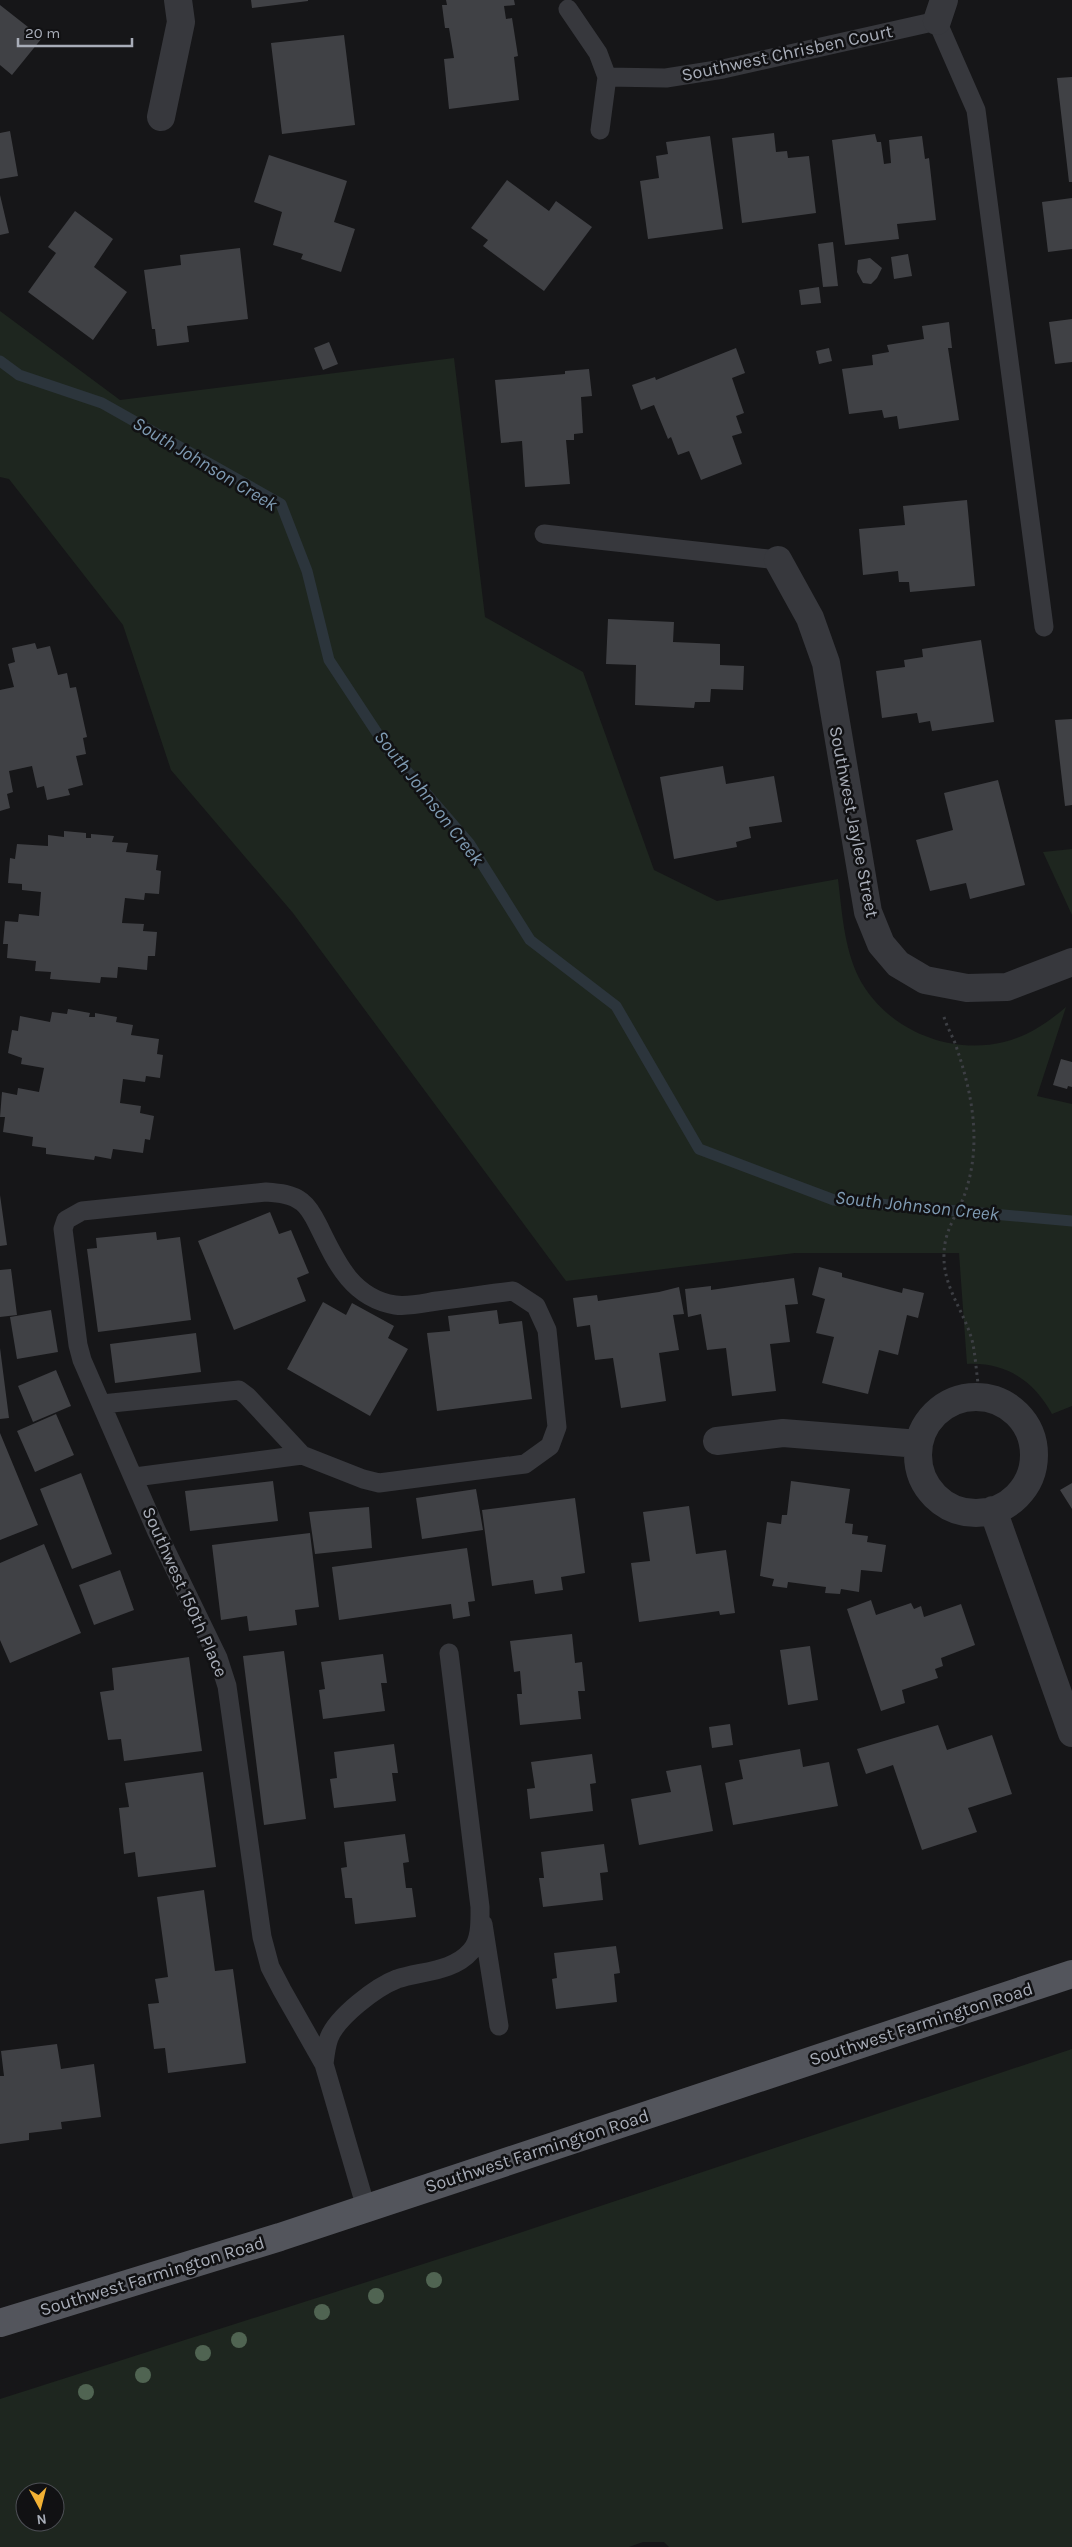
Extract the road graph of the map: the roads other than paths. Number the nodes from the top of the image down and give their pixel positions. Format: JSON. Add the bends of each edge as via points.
{"nodes":[{"id":1,"x":178,"y":0,"type":"edge"},
{"id":2,"x":568,"y":9,"type":"dead end"},
{"id":3,"x":940,"y":10,"type":"edge"},
{"id":4,"x":607,"y":77,"type":"junction"},
{"id":5,"x":160,"y":117,"type":"dead end"},
{"id":6,"x":600,"y":130,"type":"dead end"},
{"id":7,"x":544,"y":534,"type":"dead end"},
{"id":8,"x":778,"y":560,"type":"joint"},
{"id":9,"x":1044,"y":627,"type":"dead end"},
{"id":10,"x":1072,"y":962,"type":"edge"},
{"id":11,"x":102,"y":1404,"type":"junction"},
{"id":12,"x":717,"y":1441,"type":"dead end"},
{"id":13,"x":919,"y":1444,"type":"junction"},
{"id":14,"x":302,"y":1456,"type":"junction"},
{"id":15,"x":135,"y":1477,"type":"junction"},
{"id":16,"x":994,"y":1510,"type":"junction"},
{"id":17,"x":449,"y":1653,"type":"dead end"},
{"id":18,"x":1072,"y":1733,"type":"edge"},
{"id":19,"x":480,"y":1907,"type":"junction"},
{"id":20,"x":1072,"y":1974,"type":"edge"},
{"id":21,"x":500,"y":2026,"type":"dead end"},
{"id":22,"x":324,"y":2064,"type":"junction"},
{"id":23,"x":366,"y":2208,"type":"junction"},
{"id":24,"x":0,"y":2323,"type":"edge"}],
"edges":[{"from":1,"to":5,"type":"street","via":[[181,22]]},
{"from":2,"to":4,"type":"lane","via":[[598,53]]},
{"from":3,"to":4,"type":"lane","name":"Southwest Chrisben Court","via":[[723,69],[666,78]]},
{"from":3,"to":9,"type":"lane","via":[[976,110]]},
{"from":4,"to":6,"type":"lane"},
{"from":7,"to":8,"type":"lane"},
{"from":8,"to":10,"type":"street","name":"Southwest Jaylee Street","via":[[810,618],[826,663],[868,912],[881,944],[898,964],[925,980],[967,988],[1007,987]]},
{"from":11,"to":14,"type":"lane","via":[[239,1390]]},
{"from":11,"to":14,"type":"lane","name":"Southwest 150th Place","via":[[78,1345],[62,1237],[66,1220],[82,1211],[266,1192],[283,1194],[305,1203],[348,1280],[383,1302],[408,1305],[513,1291],[536,1306],[547,1330],[557,1427],[550,1446],[525,1464],[379,1483]]},
{"from":11,"to":15,"type":"lane","name":"Southwest 150th Place"},
{"from":12,"to":13,"type":"street","via":[[783,1432]]},
{"from":13,"to":16,"type":"street","via":[[921,1473],[937,1498],[964,1511]]},
{"from":13,"to":16,"type":"street","via":[[923,1431],[940,1409],[965,1398],[993,1399],[1016,1412],[1025,1423],[1034,1448],[1031,1474],[1025,1486],[1006,1505]]},
{"from":14,"to":15,"type":"lane"},
{"from":15,"to":22,"type":"lane","name":"Southwest 150th Place","via":[[156,1530],[218,1658],[227,1686],[262,1937],[270,1967]]},
{"from":16,"to":18,"type":"street"},
{"from":17,"to":19,"type":"lane","name":"Southwest 150th Place"},
{"from":19,"to":21,"type":"lane","name":"Southwest 150th Place"},
{"from":19,"to":22,"type":"lane","name":"Southwest 150th Place","via":[[479,1932],[472,1951],[453,1964],[396,1980],[355,2007],[341,2019],[329,2038]]},
{"from":20,"to":23,"type":"main road","name":"Southwest Farmington Road"},
{"from":22,"to":23,"type":"lane","name":"Southwest 150th Place"},
{"from":23,"to":24,"type":"main road","name":"Southwest Farmington Road"}]}
